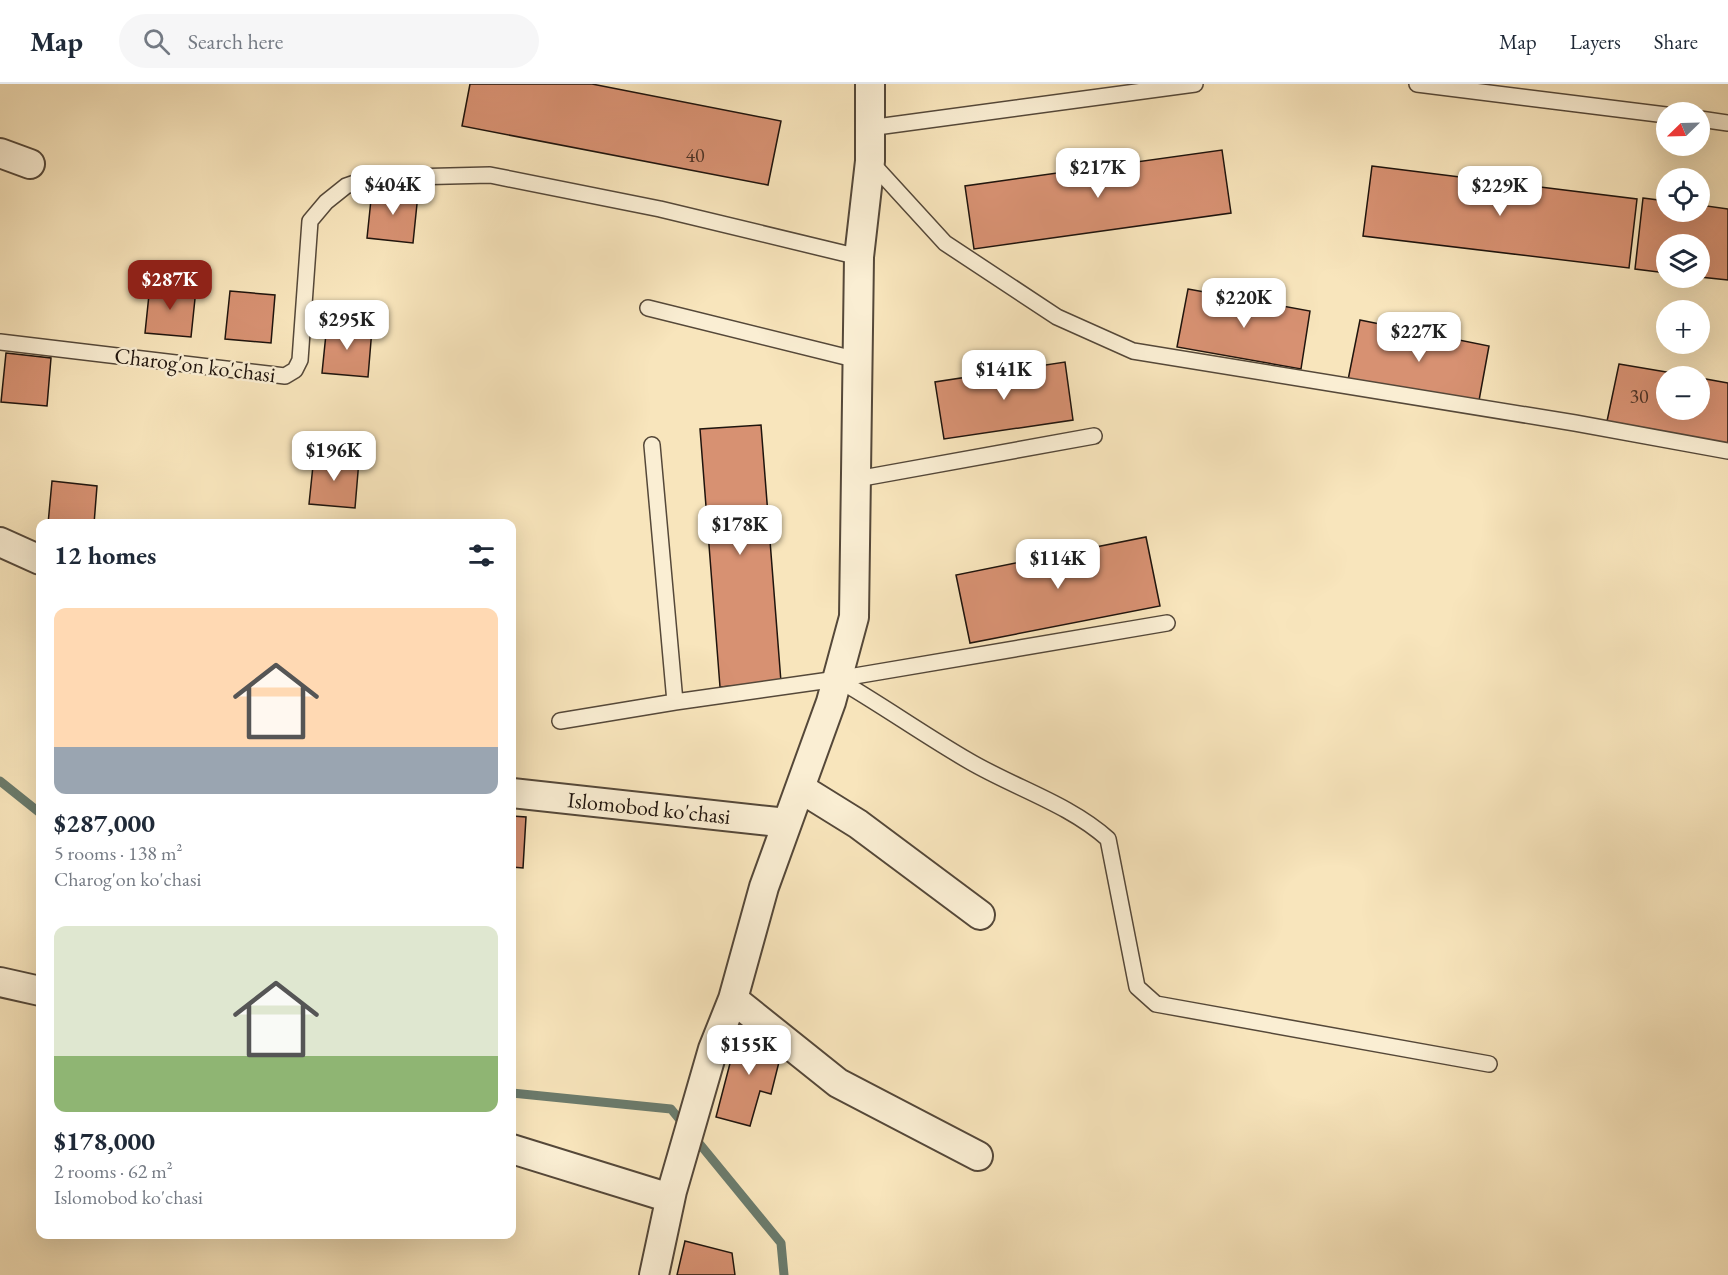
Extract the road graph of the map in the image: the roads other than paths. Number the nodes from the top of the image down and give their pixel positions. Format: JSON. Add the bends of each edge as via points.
{"nodes":[{"id":1,"x":870,"y":84,"type":"edge"},
{"id":2,"x":1195,"y":84,"type":"edge"},
{"id":3,"x":1417,"y":84,"type":"edge"},
{"id":4,"x":1656,"y":114,"type":"edge"},
{"id":5,"x":1710,"y":120,"type":"edge"},
{"id":6,"x":1728,"y":123,"type":"edge"},
{"id":7,"x":869,"y":128,"type":"junction"},
{"id":8,"x":0,"y":153,"type":"edge"},
{"id":9,"x":870,"y":161,"type":"junction"},
{"id":10,"x":30,"y":164,"type":"dead end"},
{"id":11,"x":859,"y":257,"type":"junction"},
{"id":12,"x":648,"y":308,"type":"dead end"},
{"id":13,"x":0,"y":342,"type":"edge"},
{"id":14,"x":858,"y":360,"type":"junction"},
{"id":15,"x":1094,"y":436,"type":"dead end"},
{"id":16,"x":652,"y":445,"type":"dead end"},
{"id":17,"x":1728,"y":451,"type":"edge"},
{"id":18,"x":857,"y":479,"type":"junction"},
{"id":19,"x":0,"y":542,"type":"edge"},
{"id":20,"x":36,"y":559,"type":"edge"},
{"id":21,"x":1167,"y":623,"type":"dead end"},
{"id":22,"x":837,"y":679,"type":"junction"},
{"id":23,"x":675,"y":702,"type":"junction"},
{"id":24,"x":560,"y":721,"type":"dead end"},
{"id":25,"x":801,"y":788,"type":"junction"},
{"id":26,"x":516,"y":793,"type":"edge"},
{"id":27,"x":787,"y":823,"type":"junction"},
{"id":28,"x":980,"y":915,"type":"dead end"},
{"id":29,"x":0,"y":982,"type":"edge"},
{"id":30,"x":36,"y":990,"type":"edge"},
{"id":31,"x":733,"y":999,"type":"junction"},
{"id":32,"x":1489,"y":1064,"type":"dead end"},
{"id":33,"x":516,"y":1150,"type":"edge"},
{"id":34,"x":978,"y":1156,"type":"dead end"},
{"id":35,"x":672,"y":1191,"type":"junction"},
{"id":36,"x":654,"y":1275,"type":"edge"}],
"edges":[{"from":1,"to":7,"type":"street"},
{"from":2,"to":7,"type":"lane"},
{"from":3,"to":4,"type":"lane"},
{"from":5,"to":6,"type":"lane"},
{"from":7,"to":9,"type":"street"},
{"from":8,"to":10,"type":"street"},
{"from":9,"to":11,"type":"street"},
{"from":9,"to":17,"type":"lane","via":[[945,243],[1057,317],[1133,351]]},
{"from":11,"to":13,"type":"lane","name":"Charog'on ko'chasi","via":[[660,209],[490,175],[369,178],[346,186],[310,221],[300,360],[295,370],[285,376]]},
{"from":11,"to":14,"type":"street"},
{"from":12,"to":14,"type":"lane"},
{"from":14,"to":18,"type":"street"},
{"from":15,"to":18,"type":"lane"},
{"from":16,"to":23,"type":"lane"},
{"from":18,"to":22,"type":"street","via":[[854,617]]},
{"from":19,"to":20,"type":"street"},
{"from":21,"to":22,"type":"lane"},
{"from":22,"to":23,"type":"lane"},
{"from":22,"to":25,"type":"street"},
{"from":22,"to":32,"type":"lane","via":[[969,761],[1091,824],[1108,839],[1137,987],[1156,1004]]},
{"from":23,"to":24,"type":"lane"},
{"from":25,"to":27,"type":"street"},
{"from":25,"to":28,"type":"street","via":[[858,824]]},
{"from":26,"to":27,"type":"street","name":"Islomobod ko'chasi"},
{"from":27,"to":31,"type":"street","via":[[764,886]]},
{"from":29,"to":30,"type":"street"},
{"from":31,"to":34,"type":"street","via":[[838,1083]]},
{"from":31,"to":35,"type":"street","via":[[713,1048]]},
{"from":33,"to":35,"type":"street"},
{"from":35,"to":36,"type":"street"}]}
